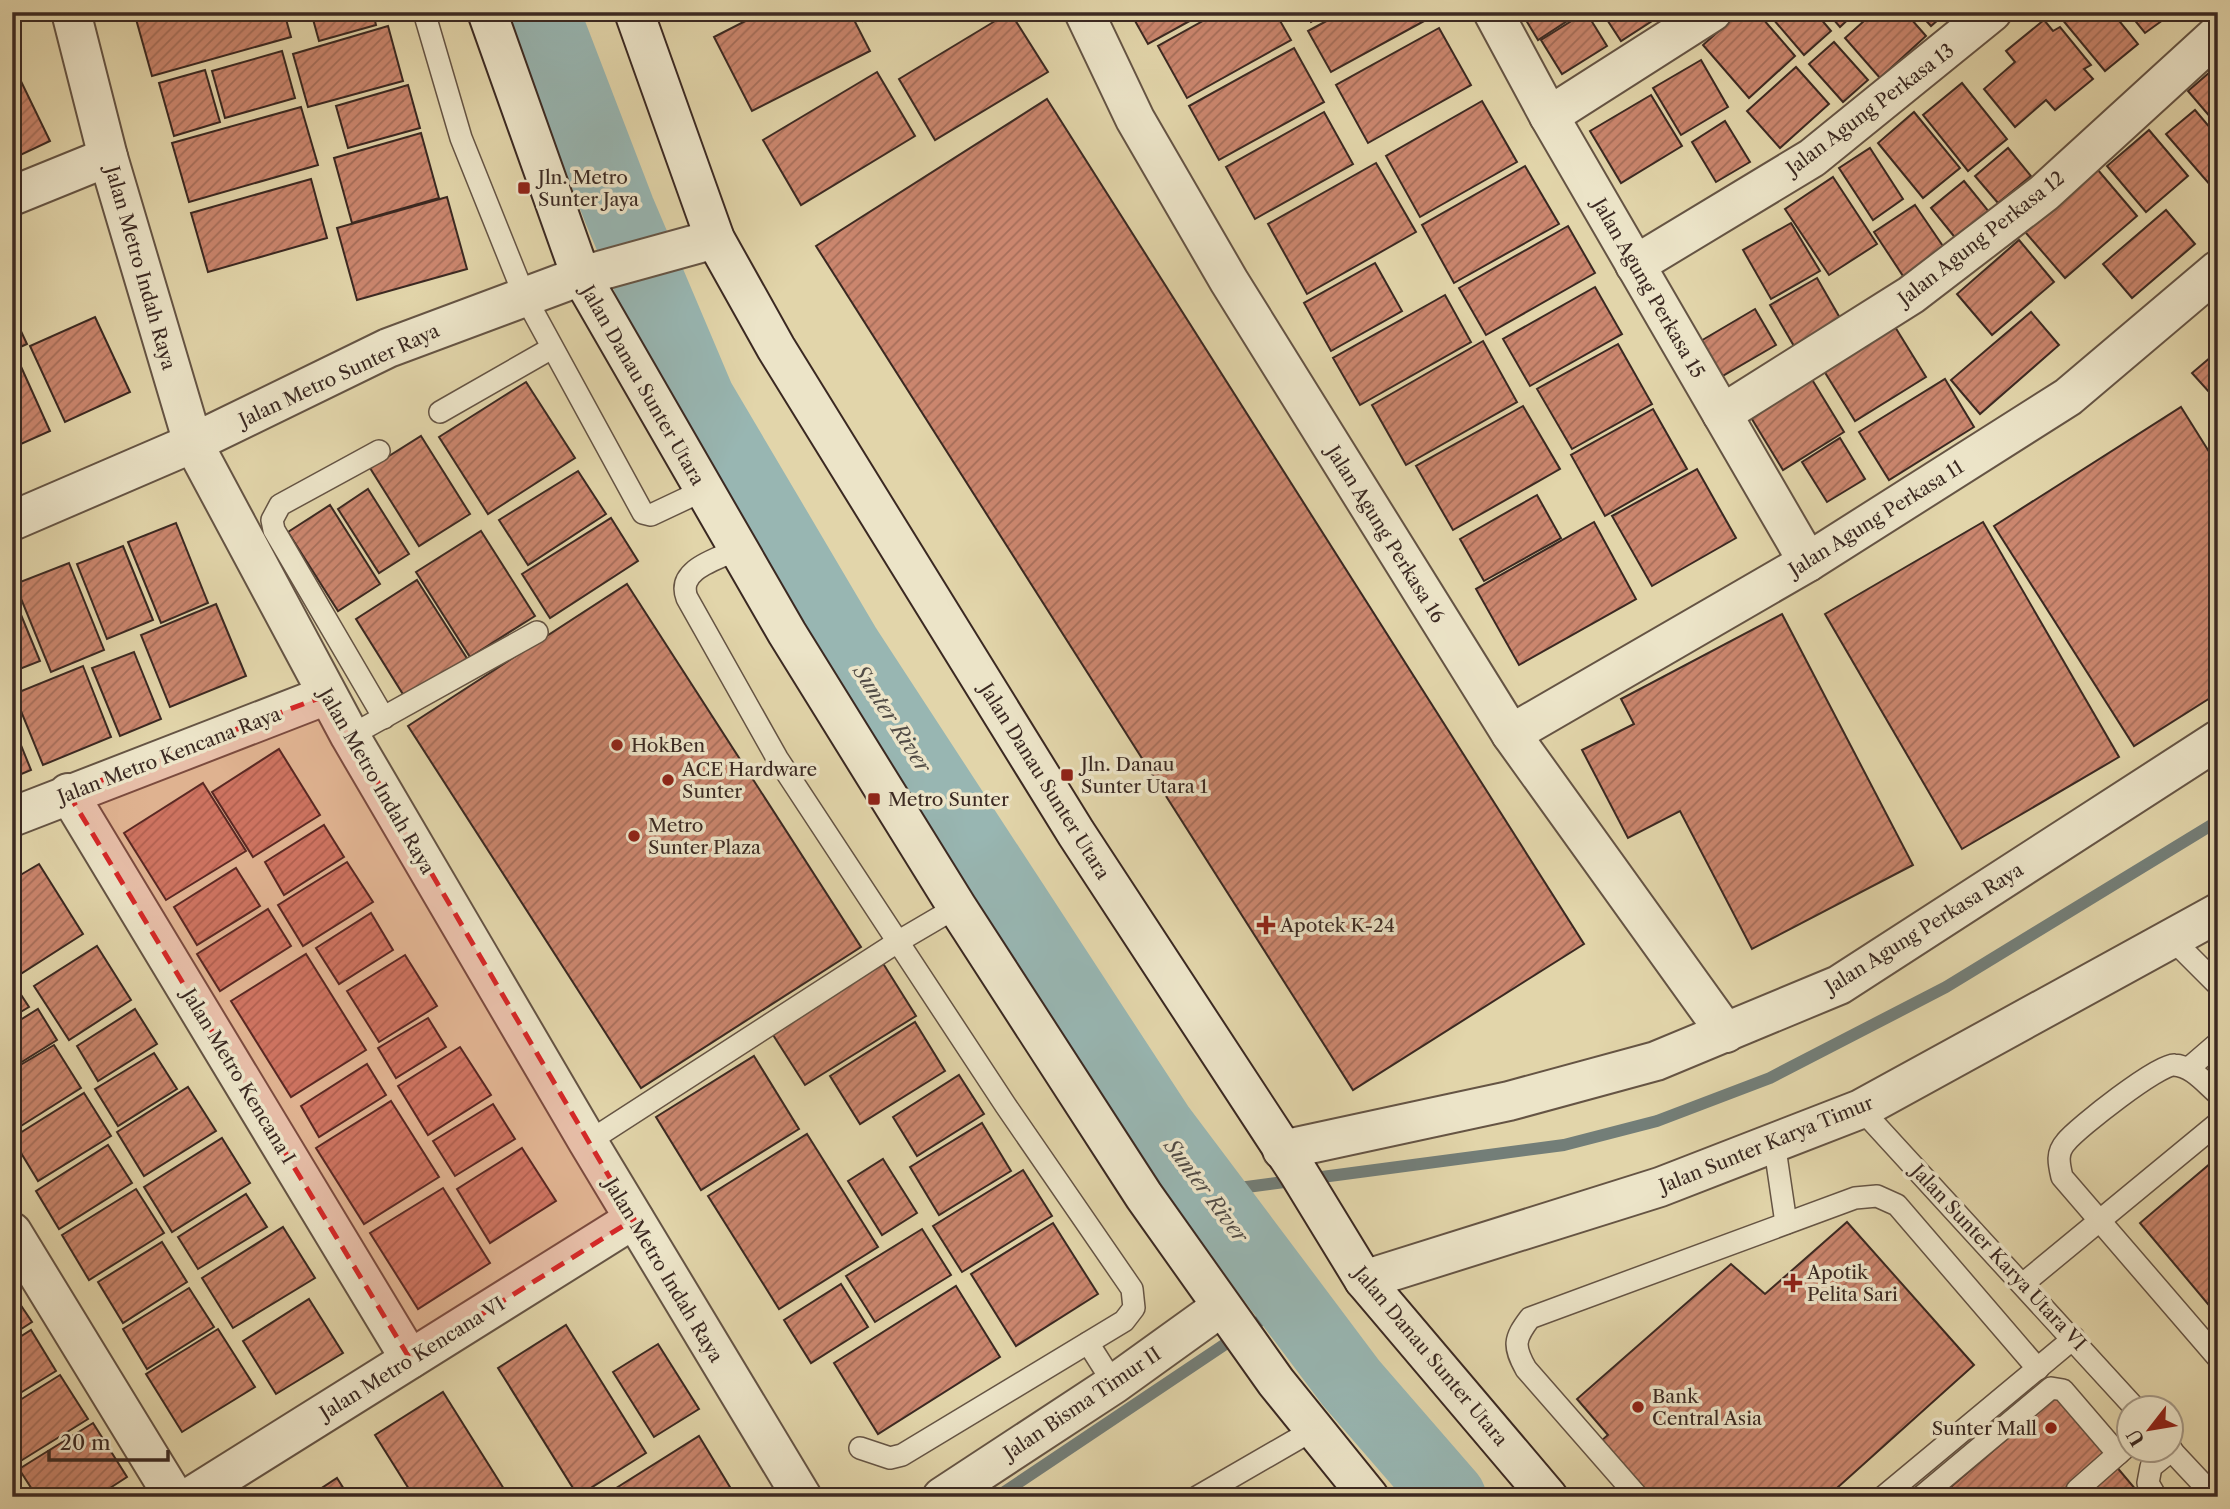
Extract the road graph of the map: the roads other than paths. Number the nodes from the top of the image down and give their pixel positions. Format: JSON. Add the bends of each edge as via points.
{"nodes":[{"id":1,"x":71,"y":12,"type":"edge"},
{"id":2,"x":424,"y":12,"type":"edge"},
{"id":3,"x":487,"y":12,"type":"edge"},
{"id":4,"x":634,"y":12,"type":"edge"},
{"id":5,"x":1084,"y":12,"type":"edge"},
{"id":6,"x":1493,"y":12,"type":"edge"},
{"id":7,"x":1712,"y":12,"type":"edge"},
{"id":8,"x":1992,"y":12,"type":"edge"},
{"id":9,"x":2218,"y":34,"type":"edge"},
{"id":10,"x":1549,"y":116,"type":"junction"},
{"id":11,"x":108,"y":157,"type":"junction"},
{"id":12,"x":12,"y":196,"type":"edge"},
{"id":13,"x":699,"y":243,"type":"junction"},
{"id":14,"x":1634,"y":265,"type":"junction"},
{"id":15,"x":2218,"y":270,"type":"edge"},
{"id":16,"x":594,"y":271,"type":"junction"},
{"id":17,"x":524,"y":295,"type":"junction"},
{"id":18,"x":552,"y":348,"type":"junction"},
{"id":19,"x":440,"y":412,"type":"dead end"},
{"id":20,"x":1722,"y":414,"type":"junction"},
{"id":21,"x":193,"y":443,"type":"junction"},
{"id":22,"x":379,"y":451,"type":"dead end"},
{"id":23,"x":704,"y":490,"type":"junction"},
{"id":24,"x":12,"y":521,"type":"edge"},
{"id":25,"x":739,"y":549,"type":"junction"},
{"id":26,"x":1808,"y":562,"type":"junction"},
{"id":27,"x":537,"y":632,"type":"dead end"},
{"id":28,"x":327,"y":695,"type":"junction"},
{"id":29,"x":384,"y":718,"type":"junction"},
{"id":30,"x":1511,"y":734,"type":"junction"},
{"id":31,"x":350,"y":736,"type":"junction"},
{"id":32,"x":2218,"y":740,"type":"edge"},
{"id":33,"x":68,"y":793,"type":"junction"},
{"id":34,"x":12,"y":817,"type":"edge"},
{"id":35,"x":957,"y":907,"type":"junction"},
{"id":36,"x":2218,"y":913,"type":"edge"},
{"id":37,"x":2173,"y":940,"type":"junction"},
{"id":38,"x":898,"y":941,"type":"junction"},
{"id":39,"x":2218,"y":985,"type":"edge"},
{"id":40,"x":1726,"y":1033,"type":"junction"},
{"id":41,"x":2218,"y":1043,"type":"edge"},
{"id":42,"x":2189,"y":1068,"type":"junction"},
{"id":43,"x":2218,"y":1094,"type":"edge"},
{"id":44,"x":1861,"y":1109,"type":"junction"},
{"id":45,"x":2218,"y":1123,"type":"edge"},
{"id":46,"x":588,"y":1142,"type":"junction"},
{"id":47,"x":1774,"y":1142,"type":"junction"},
{"id":48,"x":1290,"y":1161,"type":"junction"},
{"id":49,"x":634,"y":1219,"type":"junction"},
{"id":50,"x":2098,"y":1221,"type":"junction"},
{"id":51,"x":1786,"y":1223,"type":"junction"},
{"id":52,"x":12,"y":1232,"type":"edge"},
{"id":53,"x":1359,"y":1272,"type":"junction"},
{"id":54,"x":2024,"y":1283,"type":"junction"},
{"id":55,"x":1226,"y":1315,"type":"junction"},
{"id":56,"x":2074,"y":1338,"type":"junction"},
{"id":57,"x":1088,"y":1343,"type":"junction"},
{"id":58,"x":2218,"y":1358,"type":"edge"},
{"id":59,"x":410,"y":1359,"type":"junction"},
{"id":60,"x":2038,"y":1368,"type":"junction"},
{"id":61,"x":1114,"y":1384,"type":"junction"},
{"id":62,"x":2123,"y":1394,"type":"edge"},
{"id":63,"x":1313,"y":1430,"type":"junction"},
{"id":64,"x":2114,"y":1440,"type":"edge"},
{"id":65,"x":860,"y":1448,"type":"dead end"},
{"id":66,"x":2114,"y":1457,"type":"edge"},
{"id":67,"x":2184,"y":1463,"type":"edge"},
{"id":68,"x":2154,"y":1464,"type":"edge"},
{"id":69,"x":174,"y":1497,"type":"edge"},
{"id":70,"x":190,"y":1497,"type":"edge"},
{"id":71,"x":802,"y":1497,"type":"edge"},
{"id":72,"x":942,"y":1497,"type":"edge"},
{"id":73,"x":1197,"y":1497,"type":"edge"},
{"id":74,"x":1369,"y":1497,"type":"edge"},
{"id":75,"x":1548,"y":1497,"type":"edge"},
{"id":76,"x":1639,"y":1497,"type":"edge"},
{"id":77,"x":1883,"y":1497,"type":"edge"},
{"id":78,"x":1922,"y":1497,"type":"edge"},
{"id":79,"x":2083,"y":1497,"type":"edge"},
{"id":80,"x":2156,"y":1497,"type":"edge"},
{"id":81,"x":2215,"y":1497,"type":"edge"}],
"edges":[{"from":1,"to":11,"type":"street","name":"Jalan Metro Indah Raya"},
{"from":2,"to":17,"type":"lane","via":[[461,138]]},
{"from":3,"to":16,"type":"street","name":"Jalan Danau Sunter Utara"},
{"from":4,"to":13,"type":"street","name":"Jalan Danau Sunter Utara"},
{"from":5,"to":30,"type":"street","name":"Jalan Agung Perkasa 16","via":[[1135,119],[1229,281]]},
{"from":6,"to":10,"type":"street","name":"Jalan Agung Perkasa 15"},
{"from":7,"to":10,"type":"street"},
{"from":8,"to":14,"type":"street","name":"Jalan Agung Perkasa 13","via":[[1812,158]]},
{"from":9,"to":20,"type":"street","name":"Jalan Agung Perkasa 12","via":[[2044,193],[1922,286]]},
{"from":10,"to":14,"type":"street","name":"Jalan Agung Perkasa 15"},
{"from":11,"to":12,"type":"street"},
{"from":11,"to":21,"type":"street","name":"Jalan Metro Indah Raya"},
{"from":13,"to":16,"type":"street","name":"Jalan Metro Sunter Raya"},
{"from":13,"to":48,"type":"street","name":"Jalan Danau Sunter Utara","via":[[776,348],[1076,833]]},
{"from":14,"to":20,"type":"street","name":"Jalan Agung Perkasa 15"},
{"from":15,"to":26,"type":"street","name":"Jalan Agung Perkasa 11","via":[[2067,397]]},
{"from":16,"to":17,"type":"street","name":"Jalan Metro Sunter Raya"},
{"from":16,"to":23,"type":"street","name":"Jalan Danau Sunter Utara"},
{"from":17,"to":18,"type":"lane"},
{"from":17,"to":21,"type":"street","name":"Jalan Metro Sunter Raya","via":[[387,348]]},
{"from":18,"to":19,"type":"lane"},
{"from":18,"to":23,"type":"lane","via":[[643,513],[651,515]]},
{"from":20,"to":26,"type":"street","name":"Jalan Agung Perkasa 15"},
{"from":21,"to":24,"type":"street","name":"Jalan Metro Sunter Raya"},
{"from":21,"to":28,"type":"street","name":"Jalan Metro Indah Raya"},
{"from":22,"to":29,"type":"lane","via":[[280,505],[272,520]]},
{"from":23,"to":25,"type":"street","name":"Jalan Danau Sunter Utara"},
{"from":25,"to":35,"type":"street","name":"Jalan Danau Sunter Utara"},
{"from":25,"to":38,"type":"lane","via":[[687,578],[687,598],[777,758]]},
{"from":26,"to":30,"type":"street","name":"Jalan Agung Perkasa 11"},
{"from":27,"to":29,"type":"lane"},
{"from":28,"to":31,"type":"street","name":"Jalan Metro Indah Raya"},
{"from":28,"to":33,"type":"street","name":"Jalan Metro Kencana Raya"},
{"from":29,"to":31,"type":"lane"},
{"from":30,"to":40,"type":"street","name":"Jalan Agung Perkasa 16"},
{"from":31,"to":46,"type":"street","name":"Jalan Metro Indah Raya"},
{"from":32,"to":40,"type":"street","name":"Jalan Agung Perkasa Raya","via":[[1839,985]]},
{"from":33,"to":34,"type":"street","name":"Jalan Metro Kencana Raya"},
{"from":33,"to":59,"type":"street","name":"Jalan Metro Kencana I"},
{"from":35,"to":38,"type":"lane"},
{"from":35,"to":55,"type":"street","name":"Jalan Danau Sunter Utara"},
{"from":36,"to":37,"type":"street","name":"Jalan Sunter Karya Timur"},
{"from":37,"to":39,"type":"lane"},
{"from":37,"to":44,"type":"street","name":"Jalan Sunter Karya Timur"},
{"from":38,"to":46,"type":"lane"},
{"from":38,"to":57,"type":"lane","via":[[1132,1289],[1134,1308],[1124,1321]]},
{"from":40,"to":48,"type":"street","name":"Jalan Agung Perkasa Raya","via":[[1656,1061]]},
{"from":41,"to":42,"type":"lane"},
{"from":42,"to":43,"type":"lane"},
{"from":42,"to":50,"type":"lane","via":[[2171,1064],[2149,1075],[2065,1142],[2057,1160],[2062,1177]]},
{"from":44,"to":47,"type":"street","name":"Jalan Sunter Karya Timur"},
{"from":44,"to":54,"type":"lane","name":"Jalan Sunter Karya Utara VI"},
{"from":45,"to":50,"type":"lane"},
{"from":46,"to":49,"type":"street","name":"Jalan Metro Indah Raya"},
{"from":47,"to":51,"type":"lane"},
{"from":47,"to":53,"type":"street","name":"Jalan Sunter Karya Timur","via":[[1660,1187]]},
{"from":48,"to":53,"type":"street","name":"Jalan Danau Sunter Utara"},
{"from":49,"to":59,"type":"street","name":"Jalan Metro Kencana VI"},
{"from":49,"to":71,"type":"street","name":"Jalan Metro Indah Raya"},
{"from":50,"to":54,"type":"lane"},
{"from":50,"to":58,"type":"lane"},
{"from":51,"to":60,"type":"lane","via":[[1855,1198],[1877,1196],[1897,1205]]},
{"from":51,"to":76,"type":"lane","via":[[1530,1318],[1517,1335],[1517,1354],[1526,1369]]},
{"from":52,"to":69,"type":"street"},
{"from":53,"to":75,"type":"street","name":"Jalan Danau Sunter Utara"},
{"from":54,"to":56,"type":"lane","name":"Jalan Sunter Karya Utara VI"},
{"from":55,"to":61,"type":"street","name":"Jalan Bisma Timur II"},
{"from":55,"to":63,"type":"street","name":"Jalan Danau Sunter Utara"},
{"from":56,"to":60,"type":"lane"},
{"from":56,"to":62,"type":"lane","name":"Jalan Sunter Karya Utara VI"},
{"from":57,"to":61,"type":"lane"},
{"from":57,"to":65,"type":"lane","via":[[902,1455],[890,1458]]},
{"from":59,"to":70,"type":"street","name":"Jalan Metro Kencana VI"},
{"from":60,"to":77,"type":"lane"},
{"from":61,"to":72,"type":"street","name":"Jalan Bisma Timur II"},
{"from":63,"to":73,"type":"lane"},
{"from":63,"to":74,"type":"street","name":"Jalan Danau Sunter Utara"},
{"from":64,"to":78,"type":"lane","via":[[2063,1390],[2052,1388]]},
{"from":66,"to":79,"type":"lane","via":[[2077,1490]]},
{"from":67,"to":81,"type":"lane"},
{"from":68,"to":80,"type":"lane","via":[[2148,1483]]}]}
